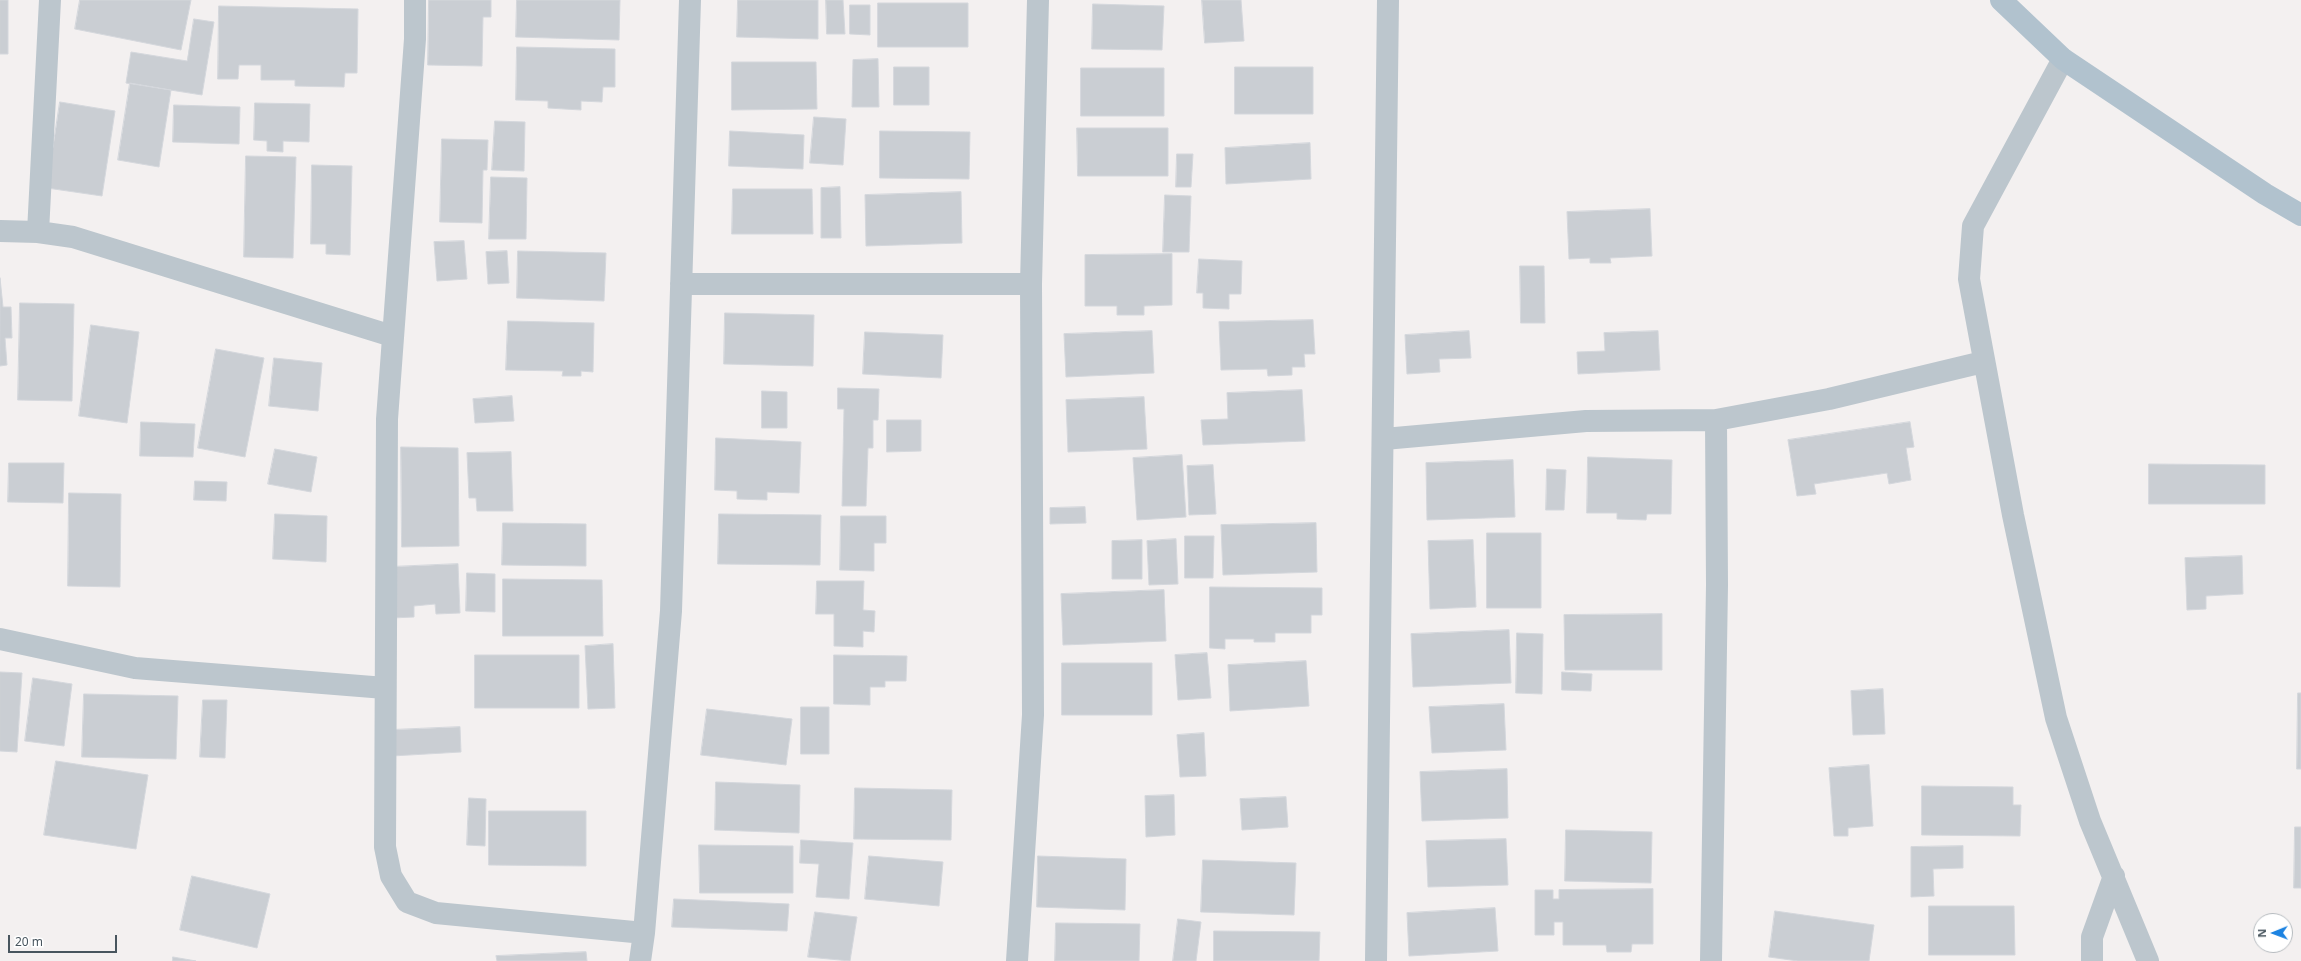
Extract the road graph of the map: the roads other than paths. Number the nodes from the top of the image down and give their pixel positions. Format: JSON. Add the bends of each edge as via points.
{"nodes":[{"id":1,"x":50,"y":0,"type":"edge"},
{"id":2,"x":414,"y":0,"type":"edge"},
{"id":3,"x":690,"y":0,"type":"edge"},
{"id":4,"x":1038,"y":0,"type":"edge"},
{"id":5,"x":1388,"y":0,"type":"edge"},
{"id":6,"x":2001,"y":0,"type":"edge"},
{"id":7,"x":2063,"y":59,"type":"junction"},
{"id":8,"x":2301,"y":215,"type":"edge"},
{"id":9,"x":0,"y":231,"type":"edge"},
{"id":10,"x":38,"y":232,"type":"junction"},
{"id":11,"x":681,"y":284,"type":"junction"},
{"id":12,"x":1031,"y":284,"type":"junction"},
{"id":13,"x":392,"y":336,"type":"junction"},
{"id":14,"x":1983,"y":362,"type":"junction"},
{"id":15,"x":1716,"y":420,"type":"junction"},
{"id":16,"x":1384,"y":438,"type":"junction"},
{"id":17,"x":0,"y":639,"type":"edge"},
{"id":18,"x":385,"y":688,"type":"junction"},
{"id":19,"x":2114,"y":876,"type":"junction"},
{"id":20,"x":644,"y":933,"type":"junction"},
{"id":21,"x":640,"y":961,"type":"edge"},
{"id":22,"x":1017,"y":961,"type":"edge"},
{"id":23,"x":1376,"y":961,"type":"edge"},
{"id":24,"x":1711,"y":961,"type":"edge"},
{"id":25,"x":2092,"y":961,"type":"edge"},
{"id":26,"x":2148,"y":961,"type":"edge"}],
"edges":[{"from":1,"to":10,"type":"street"},
{"from":2,"to":13,"type":"street","via":[[415,38]]},
{"from":3,"to":11,"type":"street"},
{"from":4,"to":12,"type":"street"},
{"from":5,"to":16,"type":"street"},
{"from":6,"to":7,"type":"main road"},
{"from":7,"to":8,"type":"main road","via":[[2265,194]]},
{"from":7,"to":14,"type":"street","via":[[1973,226],[1969,279]]},
{"from":9,"to":10,"type":"street"},
{"from":10,"to":13,"type":"street","via":[[73,237]]},
{"from":11,"to":12,"type":"street"},
{"from":11,"to":20,"type":"street","via":[[671,611]]},
{"from":12,"to":22,"type":"street","via":[[1033,715]]},
{"from":13,"to":18,"type":"street","via":[[387,419]]},
{"from":14,"to":15,"type":"street","via":[[1829,399]]},
{"from":14,"to":19,"type":"street","via":[[2056,718],[2090,821]]},
{"from":15,"to":16,"type":"street","via":[[1586,421]]},
{"from":15,"to":24,"type":"street","via":[[1717,585]]},
{"from":16,"to":23,"type":"street"},
{"from":17,"to":18,"type":"street","via":[[135,668]]},
{"from":18,"to":20,"type":"street","via":[[385,848],[390,876],[407,902],[436,913]]},
{"from":19,"to":25,"type":"street","via":[[2092,937]]},
{"from":19,"to":26,"type":"street"},
{"from":20,"to":21,"type":"street"}]}
